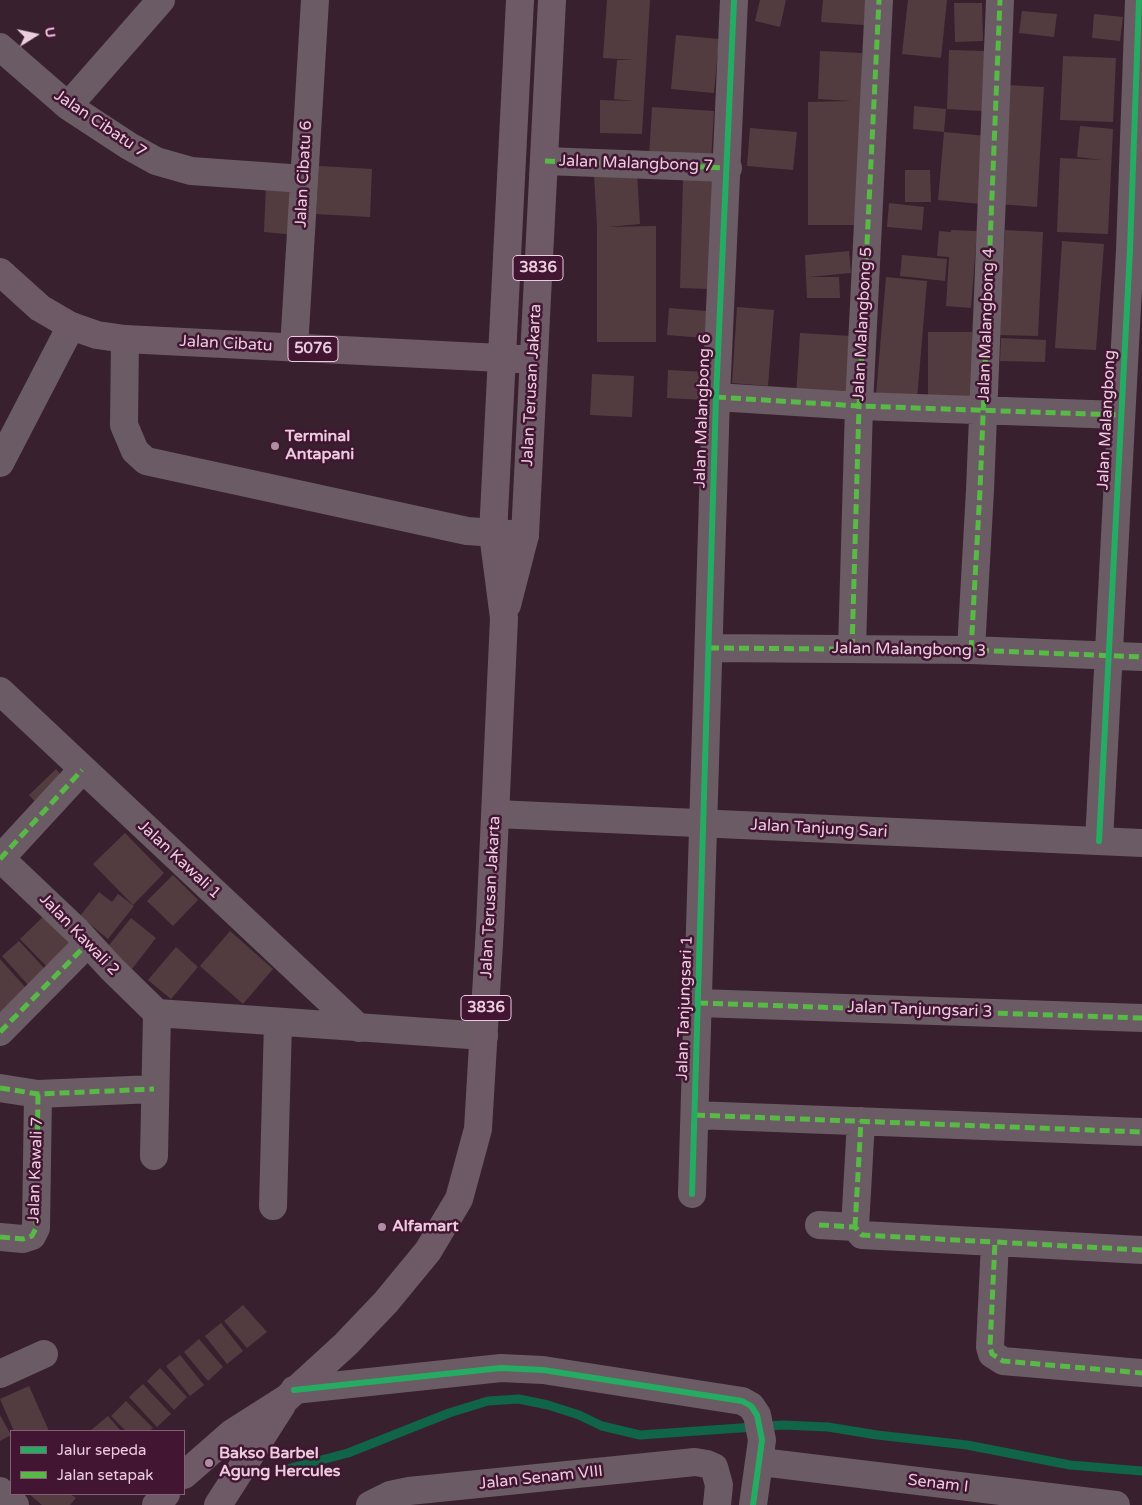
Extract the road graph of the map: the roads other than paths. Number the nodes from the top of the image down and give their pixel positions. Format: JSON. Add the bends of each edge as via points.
{"nodes":[{"id":1,"x":161,"y":0,"type":"edge"},
{"id":2,"x":314,"y":0,"type":"edge"},
{"id":3,"x":734,"y":0,"type":"edge"},
{"id":4,"x":879,"y":0,"type":"edge"},
{"id":5,"x":1000,"y":0,"type":"edge"},
{"id":6,"x":1139,"y":0,"type":"edge"},
{"id":7,"x":520,"y":3,"type":"edge"},
{"id":8,"x":552,"y":5,"type":"edge"},
{"id":9,"x":1140,"y":41,"type":"edge"},
{"id":10,"x":0,"y":47,"type":"edge"},
{"id":11,"x":68,"y":106,"type":"junction"},
{"id":12,"x":545,"y":161,"type":"junction"},
{"id":13,"x":728,"y":168,"type":"junction"},
{"id":14,"x":304,"y":179,"type":"junction"},
{"id":15,"x":1136,"y":251,"type":"edge"},
{"id":16,"x":0,"y":272,"type":"edge"},
{"id":17,"x":71,"y":326,"type":"junction"},
{"id":18,"x":126,"y":339,"type":"junction"},
{"id":19,"x":294,"y":348,"type":"junction"},
{"id":20,"x":501,"y":358,"type":"junction"},
{"id":21,"x":533,"y":360,"type":"junction"},
{"id":22,"x":716,"y":398,"type":"junction"},
{"id":23,"x":1128,"y":398,"type":"edge"},
{"id":24,"x":859,"y":406,"type":"junction"},
{"id":25,"x":983,"y":410,"type":"junction"},
{"id":26,"x":0,"y":463,"type":"edge"},
{"id":27,"x":493,"y":534,"type":"junction"},
{"id":28,"x":525,"y":535,"type":"junction"},
{"id":29,"x":504,"y":618,"type":"junction"},
{"id":30,"x":708,"y":648,"type":"junction"},
{"id":31,"x":852,"y":649,"type":"junction"},
{"id":32,"x":971,"y":650,"type":"junction"},
{"id":33,"x":1110,"y":655,"type":"junction"},
{"id":34,"x":1142,"y":657,"type":"edge"},
{"id":35,"x":0,"y":692,"type":"edge"},
{"id":36,"x":82,"y":770,"type":"junction"},
{"id":37,"x":496,"y":814,"type":"junction"},
{"id":38,"x":704,"y":823,"type":"junction"},
{"id":39,"x":1099,"y":842,"type":"junction"},
{"id":40,"x":1142,"y":843,"type":"edge"},
{"id":41,"x":0,"y":858,"type":"edge"},
{"id":42,"x":88,"y":943,"type":"junction"},
{"id":43,"x":698,"y":1003,"type":"junction"},
{"id":44,"x":157,"y":1013,"type":"junction"},
{"id":45,"x":1142,"y":1018,"type":"edge"},
{"id":46,"x":278,"y":1022,"type":"junction"},
{"id":47,"x":359,"y":1028,"type":"junction"},
{"id":48,"x":0,"y":1032,"type":"edge"},
{"id":49,"x":484,"y":1036,"type":"junction"},
{"id":50,"x":0,"y":1088,"type":"edge"},
{"id":51,"x":154,"y":1089,"type":"junction"},
{"id":52,"x":38,"y":1094,"type":"junction"},
{"id":53,"x":695,"y":1115,"type":"junction"},
{"id":54,"x":862,"y":1121,"type":"junction"},
{"id":55,"x":1142,"y":1132,"type":"edge"},
{"id":56,"x":154,"y":1156,"type":"dead end"},
{"id":57,"x":692,"y":1194,"type":"dead end"},
{"id":58,"x":273,"y":1206,"type":"dead end"},
{"id":59,"x":819,"y":1225,"type":"dead end"},
{"id":60,"x":855,"y":1227,"type":"junction"},
{"id":61,"x":12,"y":1238,"type":"edge"},
{"id":62,"x":995,"y":1242,"type":"junction"},
{"id":63,"x":1142,"y":1250,"type":"edge"},
{"id":64,"x":44,"y":1354,"type":"dead end"},
{"id":65,"x":1142,"y":1373,"type":"edge"},
{"id":66,"x":0,"y":1374,"type":"edge"},
{"id":67,"x":290,"y":1394,"type":"junction"},
{"id":68,"x":760,"y":1439,"type":"junction"},
{"id":69,"x":185,"y":1474,"type":"edge"},
{"id":70,"x":0,"y":1491,"type":"edge"},
{"id":71,"x":165,"y":1495,"type":"edge"},
{"id":72,"x":219,"y":1503,"type":"edge"},
{"id":73,"x":15,"y":1505,"type":"edge"},
{"id":74,"x":156,"y":1505,"type":"edge"},
{"id":75,"x":370,"y":1505,"type":"edge"},
{"id":76,"x":717,"y":1505,"type":"edge"},
{"id":77,"x":753,"y":1505,"type":"edge"},
{"id":78,"x":1116,"y":1505,"type":"edge"}],
"edges":[{"from":1,"to":11,"type":"street"},
{"from":2,"to":14,"type":"street","name":"Jalan Cibatu 6"},
{"from":3,"to":13,"type":"street","name":"Jalan Malangbong 6"},
{"from":4,"to":24,"type":"street","name":"Jalan Malangbong 5"},
{"from":5,"to":25,"type":"street","name":"Jalan Malangbong 4"},
{"from":6,"to":9,"type":"street","name":"Jalan Malangbong"},
{"from":7,"to":8,"type":"main road"},
{"from":7,"to":20,"type":"main road","name":"Jalan Terusan Jakarta","number":"3836"},
{"from":8,"to":12,"type":"main road","name":"Jalan Terusan Jakarta","number":"3836"},
{"from":9,"to":15,"type":"street","name":"Jalan Malangbong"},
{"from":10,"to":11,"type":"street","name":"Jalan Cibatu 7"},
{"from":11,"to":14,"type":"street","name":"Jalan Cibatu 7","via":[[156,161],[191,171]]},
{"from":12,"to":13,"type":"street","name":"Jalan Malangbong 7"},
{"from":12,"to":21,"type":"main road","name":"Jalan Terusan Jakarta","number":"3836"},
{"from":13,"to":22,"type":"street","name":"Jalan Malangbong 6"},
{"from":14,"to":19,"type":"street","name":"Jalan Cibatu 6"},
{"from":15,"to":23,"type":"street","name":"Jalan Malangbong"},
{"from":16,"to":17,"type":"main road","name":"Jalan Cibatu","number":"5076","via":[[40,308]]},
{"from":17,"to":18,"type":"main road","name":"Jalan Cibatu","number":"5076"},
{"from":17,"to":26,"type":"street"},
{"from":18,"to":19,"type":"main road","name":"Jalan Cibatu","number":"5076"},
{"from":18,"to":27,"type":"street","via":[[124,425],[135,451],[146,461]]},
{"from":19,"to":20,"type":"main road","name":"Jalan Cibatu","number":"5076"},
{"from":20,"to":21,"type":"main road","name":"Jalan Cibatu"},
{"from":20,"to":27,"type":"main road","name":"Jalan Terusan Jakarta","number":"3836"},
{"from":21,"to":28,"type":"main road","name":"Jalan Terusan Jakarta","number":"3836"},
{"from":22,"to":24,"type":"street"},
{"from":22,"to":30,"type":"street","name":"Jalan Malangbong 6"},
{"from":23,"to":25,"type":"street"},
{"from":23,"to":33,"type":"street","name":"Jalan Malangbong"},
{"from":24,"to":25,"type":"street"},
{"from":24,"to":31,"type":"street","name":"Jalan Malangbong 5"},
{"from":25,"to":32,"type":"street","name":"Jalan Malangbong 4"},
{"from":27,"to":28,"type":"street"},
{"from":27,"to":29,"type":"main road","name":"Jalan Terusan Jakarta","number":"3836"},
{"from":28,"to":29,"type":"main road","name":"Jalan Terusan Jakarta","number":"3836"},
{"from":29,"to":37,"type":"main road","name":"Jalan Terusan Jakarta"},
{"from":30,"to":31,"type":"street","name":"Jalan Malangbong 3"},
{"from":30,"to":38,"type":"street","name":"Jalan Malangbong 6"},
{"from":31,"to":32,"type":"street","name":"Jalan Malangbong 3"},
{"from":32,"to":33,"type":"street","name":"Jalan Malangbong 3"},
{"from":33,"to":34,"type":"street","name":"Jalan Malangbong 3"},
{"from":33,"to":39,"type":"street","name":"Jalan Malangbong"},
{"from":35,"to":36,"type":"street","name":"Jalan Kawali 1"},
{"from":36,"to":41,"type":"street"},
{"from":36,"to":47,"type":"street","name":"Jalan Kawali 1"},
{"from":37,"to":38,"type":"street","name":"Jalan Tanjung Sari"},
{"from":37,"to":49,"type":"main road","name":"Jalan Terusan Jakarta","number":"3836"},
{"from":38,"to":39,"type":"street","name":"Jalan Tanjung Sari"},
{"from":38,"to":43,"type":"street","name":"Jalan Tanjungsari 1"},
{"from":39,"to":40,"type":"street","name":"Jalan Tanjung Sari"},
{"from":41,"to":42,"type":"street","name":"Jalan Kawali 2"},
{"from":42,"to":44,"type":"street","name":"Jalan Kawali 2"},
{"from":42,"to":48,"type":"street"},
{"from":43,"to":45,"type":"street","name":"Jalan Tanjungsari 3"},
{"from":43,"to":53,"type":"street","name":"Jalan Tanjungsari 1"},
{"from":44,"to":46,"type":"street"},
{"from":44,"to":51,"type":"street"},
{"from":46,"to":47,"type":"street"},
{"from":46,"to":58,"type":"street"},
{"from":47,"to":49,"type":"street"},
{"from":49,"to":67,"type":"main road","name":"Jalan Terusan Jakarta","number":"3836","via":[[478,1129],[459,1199],[428,1251],[386,1302],[346,1344]]},
{"from":50,"to":52,"type":"street"},
{"from":51,"to":52,"type":"street"},
{"from":51,"to":56,"type":"street"},
{"from":52,"to":61,"type":"street","name":"Jalan Kawali 7","via":[[36,1228],[32,1236]]},
{"from":53,"to":54,"type":"street"},
{"from":53,"to":57,"type":"street","name":"Jalan Tanjungsari 1"},
{"from":54,"to":55,"type":"street"},
{"from":54,"to":60,"type":"street"},
{"from":59,"to":60,"type":"street"},
{"from":60,"to":62,"type":"street","via":[[862,1235]]},
{"from":62,"to":63,"type":"street"},
{"from":62,"to":65,"type":"street","via":[[992,1354],[1003,1361]]},
{"from":64,"to":66,"type":"street"},
{"from":67,"to":68,"type":"street","via":[[501,1368],[535,1370],[737,1400],[751,1406]]},
{"from":67,"to":69,"type":"main road","name":"Jalan Terusan Jakarta","number":"3836","via":[[232,1433]]},
{"from":67,"to":72,"type":"main road"},
{"from":68,"to":77,"type":"street"},
{"from":68,"to":78,"type":"street","name":"Senam I"},
{"from":70,"to":73,"type":"street"},
{"from":71,"to":74,"type":"main road"},
{"from":75,"to":76,"type":"street","name":"Jalan Senam VIII","via":[[408,1491],[695,1462],[714,1467],[719,1485]]}]}
